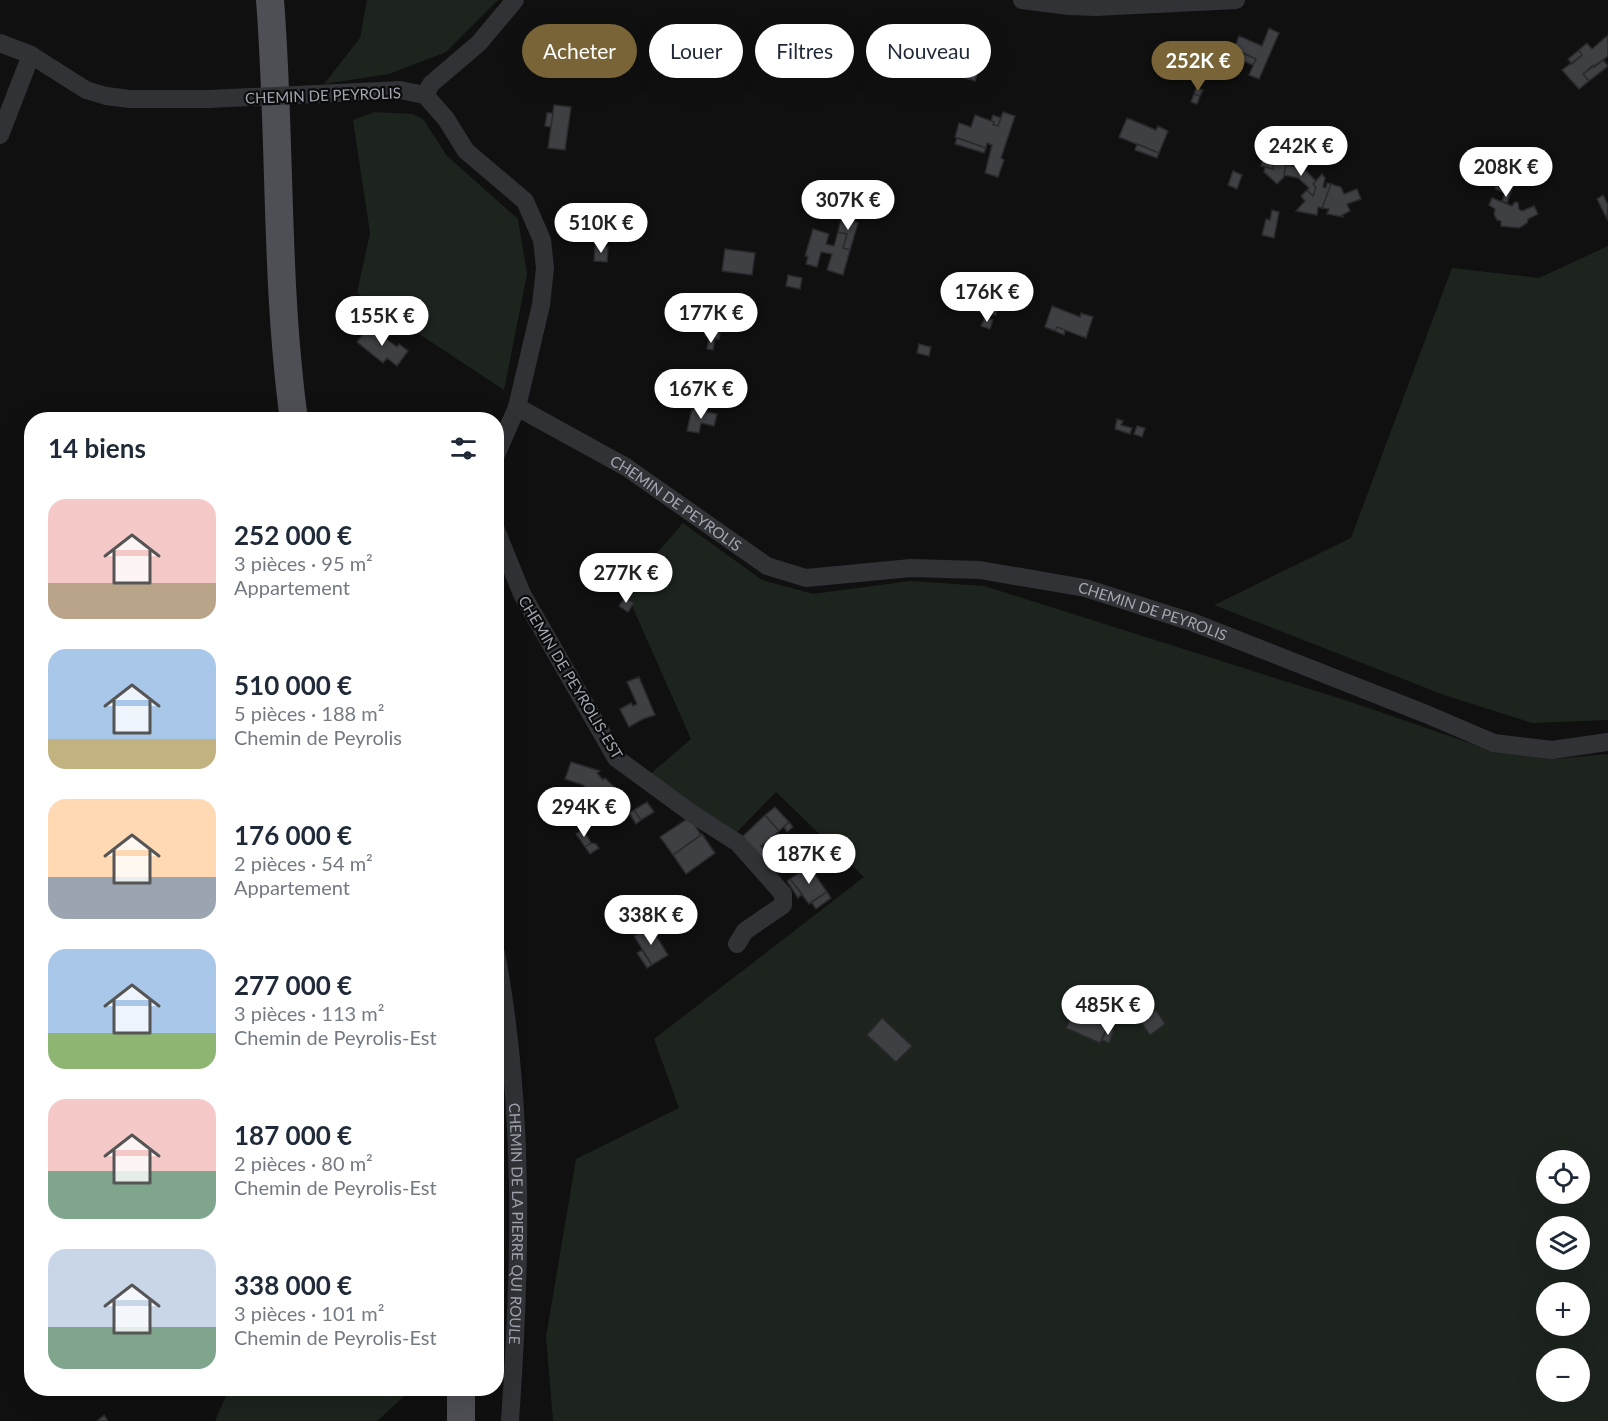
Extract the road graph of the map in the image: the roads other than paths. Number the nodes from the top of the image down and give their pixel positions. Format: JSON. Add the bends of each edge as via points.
{"nodes":[{"id":1,"x":270,"y":0,"type":"edge"},
{"id":2,"x":515,"y":0,"type":"edge"},
{"id":3,"x":1022,"y":0,"type":"edge"},
{"id":4,"x":1236,"y":0,"type":"edge"},
{"id":5,"x":0,"y":43,"type":"edge"},
{"id":6,"x":31,"y":55,"type":"junction"},
{"id":7,"x":425,"y":95,"type":"junction"},
{"id":8,"x":0,"y":135,"type":"edge"},
{"id":9,"x":517,"y":407,"type":"junction"},
{"id":10,"x":293,"y":412,"type":"edge"},
{"id":11,"x":504,"y":437,"type":"edge"},
{"id":12,"x":504,"y":550,"type":"edge"},
{"id":13,"x":1608,"y":742,"type":"edge"},
{"id":14,"x":737,"y":944,"type":"dead end"},
{"id":15,"x":504,"y":1002,"type":"edge"},
{"id":16,"x":461,"y":1396,"type":"edge"},
{"id":17,"x":461,"y":1421,"type":"edge"},
{"id":18,"x":510,"y":1421,"type":"edge"}],
"edges":[{"from":1,"to":10,"type":"main road","via":[[282,285]]},
{"from":2,"to":7,"type":"street","via":[[479,43],[431,84]]},
{"from":3,"to":4,"type":"street","via":[[1096,7]]},
{"from":5,"to":6,"type":"street","name":"CHEMIN DE PEYROLIS"},
{"from":6,"to":7,"type":"street","name":"CHEMIN DE PEYROLIS","bridge":true,"via":[[86,90],[130,99],[400,90]]},
{"from":6,"to":8,"type":"street"},
{"from":7,"to":9,"type":"street","via":[[466,151],[525,201],[542,240],[545,268],[541,305]]},
{"from":9,"to":11,"type":"street"},
{"from":9,"to":13,"type":"street","name":"CHEMIN DE PEYROLIS","via":[[626,467],[767,566],[806,578],[911,568],[980,570],[1085,588],[1192,622],[1494,743],[1552,750]]},
{"from":12,"to":14,"type":"street","name":"CHEMIN DE PEYROLIS-EST","via":[[522,594],[616,758],[738,843],[783,894],[783,905],[745,932]]},
{"from":15,"to":18,"type":"street","name":"CHEMIN DE LA PIERRE QUI ROULE","via":[[515,1093],[519,1198]]},
{"from":16,"to":17,"type":"main road"}]}
